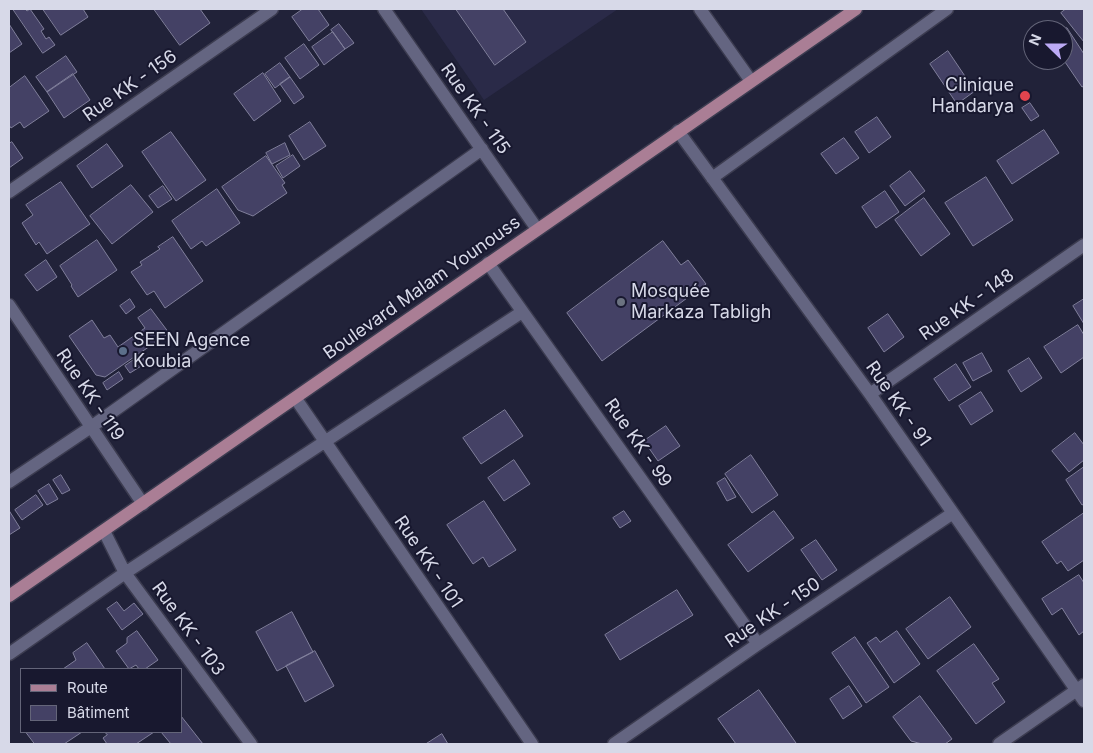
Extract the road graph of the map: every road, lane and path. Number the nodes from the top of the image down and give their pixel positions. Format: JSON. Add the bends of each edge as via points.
{"nodes":[{"id":1,"x":272,"y":9,"type":"edge"},
{"id":2,"x":384,"y":9,"type":"edge"},
{"id":3,"x":700,"y":9,"type":"edge"},
{"id":4,"x":856,"y":9,"type":"edge"},
{"id":5,"x":947,"y":9,"type":"edge"},
{"id":6,"x":751,"y":81,"type":"junction"},
{"id":7,"x":678,"y":131,"type":"junction"},
{"id":8,"x":482,"y":149,"type":"junction"},
{"id":9,"x":712,"y":178,"type":"junction"},
{"id":10,"x":9,"y":192,"type":"edge"},
{"id":11,"x":537,"y":229,"type":"junction"},
{"id":12,"x":1084,"y":245,"type":"edge"},
{"id":13,"x":488,"y":263,"type":"junction"},
{"id":14,"x":9,"y":306,"type":"edge"},
{"id":15,"x":522,"y":312,"type":"junction"},
{"id":16,"x":870,"y":394,"type":"junction"},
{"id":17,"x":296,"y":399,"type":"junction"},
{"id":18,"x":90,"y":427,"type":"junction"},
{"id":19,"x":326,"y":442,"type":"junction"},
{"id":20,"x":9,"y":482,"type":"edge"},
{"id":21,"x":143,"y":504,"type":"junction"},
{"id":22,"x":953,"y":513,"type":"junction"},
{"id":23,"x":104,"y":531,"type":"junction"},
{"id":24,"x":125,"y":573,"type":"junction"},
{"id":25,"x":9,"y":596,"type":"edge"},
{"id":26,"x":758,"y":644,"type":"junction"},
{"id":27,"x":9,"y":654,"type":"edge"},
{"id":28,"x":1080,"y":688,"type":"edge"},
{"id":29,"x":1084,"y":701,"type":"edge"},
{"id":30,"x":251,"y":744,"type":"edge"},
{"id":31,"x":532,"y":744,"type":"edge"},
{"id":32,"x":614,"y":744,"type":"edge"},
{"id":33,"x":999,"y":744,"type":"edge"}],
"edges":[{"from":1,"to":10,"type":"street","name":"Rue KK - 156"},
{"from":2,"to":8,"type":"street","name":"Rue KK - 115"},
{"from":3,"to":6,"type":"street"},
{"from":4,"to":6,"type":"main road","name":"Boulevard Malam Younouss"},
{"from":5,"to":9,"type":"street"},
{"from":6,"to":7,"type":"main road","name":"Boulevard Malam Younouss"},
{"from":7,"to":9,"type":"street","name":"Rue KK - 91"},
{"from":7,"to":11,"type":"main road","name":"Boulevard Malam Younouss"},
{"from":8,"to":11,"type":"street","name":"Rue KK - 115"},
{"from":8,"to":18,"type":"street"},
{"from":9,"to":16,"type":"street","name":"Rue KK - 91"},
{"from":11,"to":13,"type":"main road","name":"Boulevard Malam Younouss"},
{"from":12,"to":16,"type":"street","name":"Rue KK - 148"},
{"from":13,"to":15,"type":"street","name":"Rue KK - 99"},
{"from":13,"to":17,"type":"main road","name":"Boulevard Malam Younouss"},
{"from":14,"to":18,"type":"street","name":"Rue KK - 119"},
{"from":15,"to":19,"type":"street"},
{"from":15,"to":26,"type":"street","name":"Rue KK - 99"},
{"from":16,"to":22,"type":"street","name":"Rue KK - 91"},
{"from":17,"to":19,"type":"street","name":"Rue KK - 101"},
{"from":17,"to":21,"type":"main road","name":"Boulevard Malam Younouss"},
{"from":18,"to":20,"type":"street"},
{"from":18,"to":21,"type":"street","name":"Rue KK - 119"},
{"from":19,"to":24,"type":"street"},
{"from":19,"to":31,"type":"street","name":"Rue KK - 101"},
{"from":21,"to":23,"type":"main road","name":"Boulevard Malam Younouss"},
{"from":22,"to":26,"type":"street","name":"Rue KK - 150"},
{"from":22,"to":28,"type":"street","name":"Rue KK - 91"},
{"from":23,"to":24,"type":"street","name":"Rue KK - 103"},
{"from":23,"to":25,"type":"main road","name":"Boulevard Malam Younouss"},
{"from":24,"to":27,"type":"street"},
{"from":24,"to":30,"type":"street","name":"Rue KK - 103"},
{"from":26,"to":32,"type":"street","name":"Rue KK - 150"},
{"from":28,"to":29,"type":"street","name":"Rue KK - 91"},
{"from":28,"to":33,"type":"street"}]}
